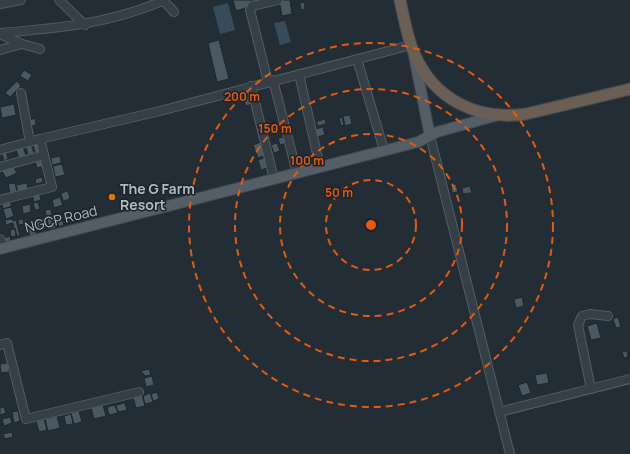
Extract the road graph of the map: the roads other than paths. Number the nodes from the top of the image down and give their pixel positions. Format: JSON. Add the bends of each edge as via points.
{"nodes":[{"id":1,"x":22,"y":0,"type":"edge"},
{"id":2,"x":59,"y":0,"type":"edge"},
{"id":3,"x":164,"y":0,"type":"edge"},
{"id":4,"x":278,"y":0,"type":"edge"},
{"id":5,"x":400,"y":0,"type":"edge"},
{"id":6,"x":0,"y":4,"type":"edge"},
{"id":7,"x":174,"y":12,"type":"dead end"},
{"id":8,"x":85,"y":25,"type":"junction"},
{"id":9,"x":0,"y":34,"type":"edge"},
{"id":10,"x":22,"y":44,"type":"junction"},
{"id":11,"x":412,"y":48,"type":"junction"},
{"id":12,"x":40,"y":49,"type":"dead end"},
{"id":13,"x":0,"y":50,"type":"edge"},
{"id":14,"x":357,"y":59,"type":"junction"},
{"id":15,"x":299,"y":74,"type":"junction"},
{"id":16,"x":271,"y":81,"type":"junction"},
{"id":17,"x":250,"y":86,"type":"junction"},
{"id":18,"x":630,"y":89,"type":"edge"},
{"id":19,"x":21,"y":93,"type":"dead end"},
{"id":20,"x":496,"y":116,"type":"junction"},
{"id":21,"x":430,"y":136,"type":"junction"},
{"id":22,"x":40,"y":139,"type":"junction"},
{"id":23,"x":30,"y":142,"type":"junction"},
{"id":24,"x":0,"y":150,"type":"edge"},
{"id":25,"x":384,"y":150,"type":"junction"},
{"id":26,"x":44,"y":155,"type":"junction"},
{"id":27,"x":0,"y":167,"type":"edge"},
{"id":28,"x":320,"y":167,"type":"junction"},
{"id":29,"x":297,"y":173,"type":"junction"},
{"id":30,"x":274,"y":179,"type":"junction"},
{"id":31,"x":0,"y":200,"type":"edge"},
{"id":32,"x":2,"y":245,"type":"edge"},
{"id":33,"x":608,"y":316,"type":"dead end"},
{"id":34,"x":0,"y":345,"type":"edge"},
{"id":35,"x":630,"y":379,"type":"edge"},
{"id":36,"x":591,"y":389,"type":"junction"},
{"id":37,"x":139,"y":392,"type":"dead end"},
{"id":38,"x":499,"y":412,"type":"junction"},
{"id":39,"x":510,"y":454,"type":"edge"}],
"edges":[{"from":1,"to":6,"type":"street"},
{"from":2,"to":8,"type":"street"},
{"from":3,"to":7,"type":"street"},
{"from":3,"to":8,"type":"street","via":[[144,9]]},
{"from":4,"to":16,"type":"street","via":[[252,6],[250,10]]},
{"from":5,"to":11,"type":"highway"},
{"from":8,"to":9,"type":"street"},
{"from":9,"to":10,"type":"street"},
{"from":10,"to":12,"type":"street"},
{"from":10,"to":13,"type":"street"},
{"from":11,"to":14,"type":"street"},
{"from":11,"to":20,"type":"highway","via":[[429,78],[444,93],[470,109]]},
{"from":11,"to":21,"type":"main road"},
{"from":14,"to":15,"type":"street"},
{"from":14,"to":25,"type":"street"},
{"from":15,"to":16,"type":"street"},
{"from":15,"to":28,"type":"street"},
{"from":16,"to":17,"type":"street"},
{"from":16,"to":29,"type":"street"},
{"from":17,"to":22,"type":"street","via":[[160,111]]},
{"from":17,"to":30,"type":"street"},
{"from":18,"to":20,"type":"highway","via":[[526,114]]},
{"from":19,"to":23,"type":"street"},
{"from":20,"to":21,"type":"main road","name":"NGCP Road"},
{"from":21,"to":25,"type":"main road","name":"NGCP Road","via":[[418,142]]},
{"from":21,"to":38,"type":"street"},
{"from":22,"to":23,"type":"street"},
{"from":22,"to":26,"type":"street"},
{"from":23,"to":24,"type":"street"},
{"from":25,"to":28,"type":"main road","name":"NGCP Road"},
{"from":26,"to":27,"type":"street"},
{"from":26,"to":31,"type":"street","via":[[52,187]]},
{"from":28,"to":29,"type":"main road","name":"NGCP Road"},
{"from":29,"to":30,"type":"main road","name":"NGCP Road"},
{"from":30,"to":32,"type":"main road","name":"NGCP Road"},
{"from":33,"to":36,"type":"street","via":[[582,316],[578,325]]},
{"from":34,"to":37,"type":"street","via":[[7,343],[26,419]]},
{"from":35,"to":36,"type":"street"},
{"from":36,"to":38,"type":"street"},
{"from":38,"to":39,"type":"street"}]}
